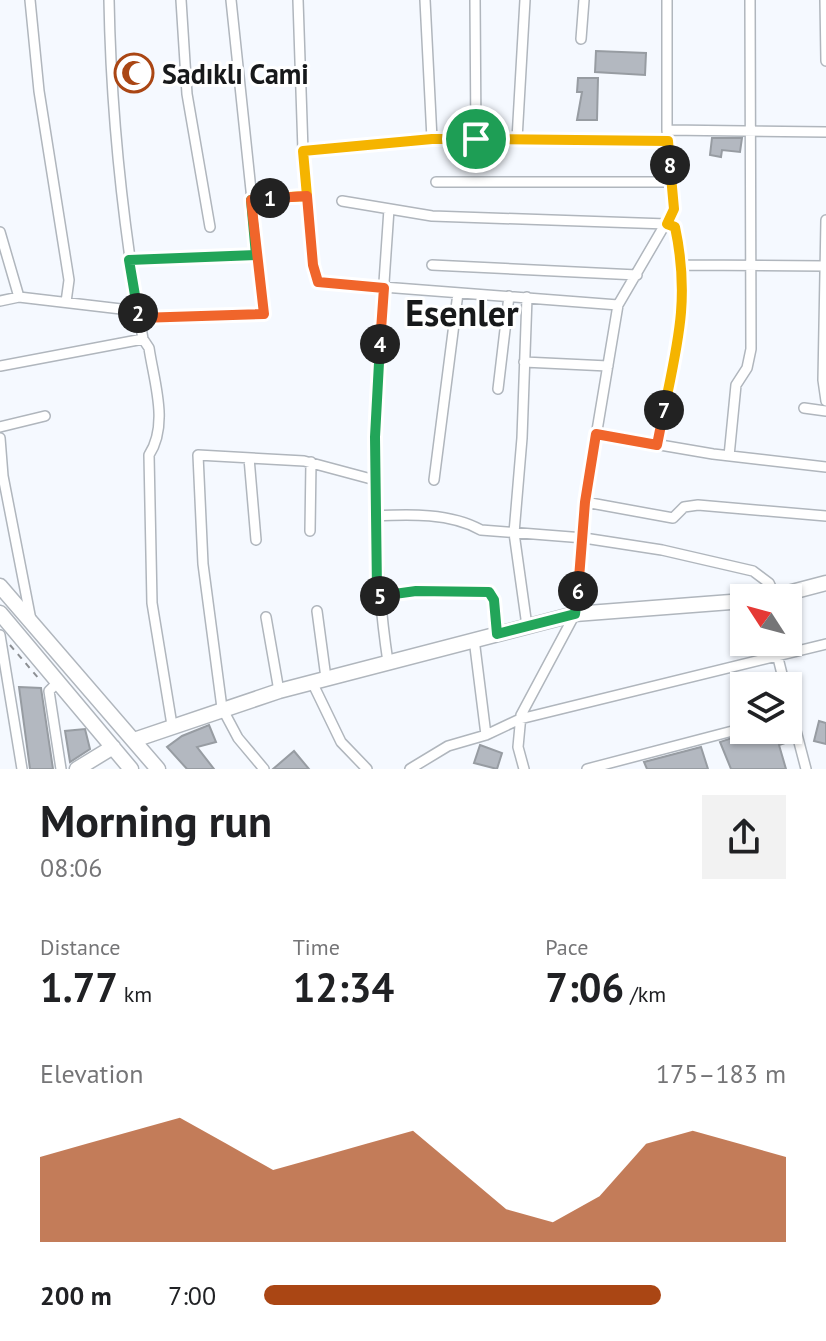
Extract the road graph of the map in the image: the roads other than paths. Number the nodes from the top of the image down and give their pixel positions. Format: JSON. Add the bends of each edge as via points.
{"nodes":[{"id":1,"x":30,"y":0,"type":"edge"},
{"id":2,"x":109,"y":0,"type":"edge"},
{"id":3,"x":181,"y":0,"type":"edge"},
{"id":4,"x":231,"y":0,"type":"edge"},
{"id":5,"x":298,"y":0,"type":"edge"},
{"id":6,"x":425,"y":0,"type":"edge"},
{"id":7,"x":475,"y":0,"type":"edge"},
{"id":8,"x":525,"y":0,"type":"edge"},
{"id":9,"x":584,"y":0,"type":"edge"},
{"id":10,"x":667,"y":0,"type":"edge"},
{"id":11,"x":750,"y":0,"type":"edge"},
{"id":12,"x":825,"y":0,"type":"edge"},
{"id":13,"x":581,"y":39,"type":"dead end"},
{"id":14,"x":826,"y":61,"type":"edge"},
{"id":15,"x":750,"y":129,"type":"junction"},
{"id":16,"x":667,"y":130,"type":"junction"},
{"id":17,"x":826,"y":132,"type":"edge"},
{"id":18,"x":432,"y":139,"type":"junction"},
{"id":19,"x":476,"y":139,"type":"junction"},
{"id":20,"x":517,"y":139,"type":"junction"},
{"id":21,"x":668,"y":141,"type":"junction"},
{"id":22,"x":303,"y":151,"type":"junction"},
{"id":23,"x":436,"y":182,"type":"dead end"},
{"id":24,"x":672,"y":182,"type":"junction"},
{"id":25,"x":307,"y":196,"type":"junction"},
{"id":26,"x":251,"y":200,"type":"junction"},
{"id":27,"x":342,"y":201,"type":"dead end"},
{"id":28,"x":389,"y":209,"type":"junction"},
{"id":29,"x":826,"y":220,"type":"edge"},
{"id":30,"x":667,"y":224,"type":"junction"},
{"id":31,"x":210,"y":227,"type":"dead end"},
{"id":32,"x":0,"y":232,"type":"edge"},
{"id":33,"x":256,"y":255,"type":"junction"},
{"id":34,"x":129,"y":260,"type":"junction"},
{"id":35,"x":432,"y":265,"type":"dead end"},
{"id":36,"x":683,"y":265,"type":"junction"},
{"id":37,"x":752,"y":266,"type":"junction"},
{"id":38,"x":825,"y":266,"type":"edge"},
{"id":39,"x":637,"y":275,"type":"junction"},
{"id":40,"x":384,"y":288,"type":"junction"},
{"id":41,"x":458,"y":293,"type":"junction"},
{"id":42,"x":509,"y":296,"type":"junction"},
{"id":43,"x":19,"y":297,"type":"junction"},
{"id":44,"x":527,"y":297,"type":"junction"},
{"id":45,"x":0,"y":301,"type":"edge"},
{"id":46,"x":66,"y":302,"type":"junction"},
{"id":47,"x":618,"y":305,"type":"junction"},
{"id":48,"x":138,"y":314,"type":"junction"},
{"id":49,"x":143,"y":339,"type":"junction"},
{"id":50,"x":524,"y":362,"type":"junction"},
{"id":51,"x":0,"y":366,"type":"edge"},
{"id":52,"x":608,"y":366,"type":"junction"},
{"id":53,"x":498,"y":389,"type":"dead end"},
{"id":54,"x":826,"y":401,"type":"edge"},
{"id":55,"x":804,"y":408,"type":"dead end"},
{"id":56,"x":826,"y":411,"type":"edge"},
{"id":57,"x":45,"y":416,"type":"dead end"},
{"id":58,"x":0,"y":427,"type":"edge"},
{"id":59,"x":596,"y":434,"type":"junction"},
{"id":60,"x":0,"y":438,"type":"edge"},
{"id":61,"x":657,"y":445,"type":"junction"},
{"id":62,"x":729,"y":456,"type":"junction"},
{"id":63,"x":249,"y":458,"type":"junction"},
{"id":64,"x":311,"y":462,"type":"junction"},
{"id":65,"x":826,"y":467,"type":"edge"},
{"id":66,"x":375,"y":480,"type":"junction"},
{"id":67,"x":434,"y":480,"type":"dead end"},
{"id":68,"x":585,"y":502,"type":"junction"},
{"id":69,"x":375,"y":516,"type":"junction"},
{"id":70,"x":826,"y":516,"type":"edge"},
{"id":71,"x":310,"y":531,"type":"dead end"},
{"id":72,"x":514,"y":533,"type":"junction"},
{"id":73,"x":584,"y":538,"type":"junction"},
{"id":74,"x":256,"y":540,"type":"dead end"},
{"id":75,"x":826,"y":583,"type":"edge"},
{"id":76,"x":769,"y":584,"type":"edge"},
{"id":77,"x":0,"y":586,"type":"edge"},
{"id":78,"x":802,"y":589,"type":"edge"},
{"id":79,"x":378,"y":597,"type":"junction"},
{"id":80,"x":730,"y":602,"type":"edge"},
{"id":81,"x":317,"y":611,"type":"dead end"},
{"id":82,"x":0,"y":613,"type":"edge"},
{"id":83,"x":575,"y":614,"type":"junction"},
{"id":84,"x":266,"y":617,"type":"dead end"},
{"id":85,"x":31,"y":620,"type":"junction"},
{"id":86,"x":527,"y":626,"type":"junction"},
{"id":87,"x":497,"y":634,"type":"junction"},
{"id":88,"x":0,"y":635,"type":"edge"},
{"id":89,"x":474,"y":639,"type":"junction"},
{"id":90,"x":826,"y":644,"type":"edge"},
{"id":91,"x":778,"y":658,"type":"junction"},
{"id":92,"x":388,"y":662,"type":"junction"},
{"id":93,"x":782,"y":672,"type":"edge"},
{"id":94,"x":319,"y":680,"type":"junction"},
{"id":95,"x":58,"y":682,"type":"junction"},
{"id":96,"x":279,"y":691,"type":"junction"},
{"id":97,"x":222,"y":708,"type":"junction"},
{"id":98,"x":520,"y":719,"type":"junction"},
{"id":99,"x":172,"y":725,"type":"junction"},
{"id":100,"x":730,"y":732,"type":"edge"},
{"id":101,"x":486,"y":735,"type":"junction"},
{"id":102,"x":134,"y":740,"type":"junction"},
{"id":103,"x":798,"y":744,"type":"edge"},
{"id":104,"x":113,"y":747,"type":"junction"},
{"id":105,"x":22,"y":769,"type":"edge"},
{"id":106,"x":61,"y":769,"type":"edge"},
{"id":107,"x":77,"y":769,"type":"edge"},
{"id":108,"x":131,"y":769,"type":"edge"},
{"id":109,"x":158,"y":769,"type":"edge"},
{"id":110,"x":264,"y":769,"type":"edge"},
{"id":111,"x":367,"y":769,"type":"edge"},
{"id":112,"x":410,"y":769,"type":"edge"},
{"id":113,"x":524,"y":769,"type":"edge"},
{"id":114,"x":587,"y":769,"type":"edge"},
{"id":115,"x":806,"y":769,"type":"edge"}],
"edges":[{"from":1,"to":46,"type":"street","via":[[69,280]]},
{"from":2,"to":34,"type":"street","via":[[111,84]]},
{"from":3,"to":31,"type":"street","via":[[187,94]]},
{"from":4,"to":26,"type":"street"},
{"from":5,"to":22,"type":"street"},
{"from":6,"to":18,"type":"street"},
{"from":7,"to":19,"type":"street"},
{"from":8,"to":20,"type":"street"},
{"from":9,"to":13,"type":"street"},
{"from":10,"to":16,"type":"street"},
{"from":11,"to":15,"type":"street"},
{"from":12,"to":14,"type":"street"},
{"from":15,"to":16,"type":"street"},
{"from":15,"to":17,"type":"street"},
{"from":15,"to":37,"type":"street"},
{"from":16,"to":21,"type":"street"},
{"from":18,"to":19,"type":"street"},
{"from":18,"to":22,"type":"street"},
{"from":19,"to":20,"type":"street"},
{"from":20,"to":21,"type":"street"},
{"from":21,"to":24,"type":"street"},
{"from":22,"to":25,"type":"street"},
{"from":23,"to":24,"type":"street"},
{"from":24,"to":30,"type":"street","via":[[674,209]]},
{"from":25,"to":26,"type":"street"},
{"from":25,"to":40,"type":"street","via":[[318,282]]},
{"from":26,"to":33,"type":"street"},
{"from":27,"to":28,"type":"street"},
{"from":28,"to":30,"type":"street","via":[[463,218]]},
{"from":28,"to":40,"type":"street"},
{"from":29,"to":38,"type":"street"},
{"from":30,"to":36,"type":"street","via":[[675,227]]},
{"from":30,"to":39,"type":"street"},
{"from":32,"to":43,"type":"street"},
{"from":33,"to":34,"type":"street"},
{"from":33,"to":48,"type":"street","via":[[264,314]]},
{"from":34,"to":48,"type":"street"},
{"from":35,"to":39,"type":"street"},
{"from":36,"to":37,"type":"street"},
{"from":36,"to":61,"type":"street","via":[[684,314]]},
{"from":37,"to":38,"type":"street"},
{"from":37,"to":62,"type":"street","via":[[751,349],[736,385]]},
{"from":38,"to":54,"type":"street"},
{"from":39,"to":47,"type":"street"},
{"from":40,"to":41,"type":"street"},
{"from":40,"to":66,"type":"street"},
{"from":41,"to":42,"type":"street"},
{"from":41,"to":67,"type":"street"},
{"from":42,"to":44,"type":"street"},
{"from":42,"to":53,"type":"street"},
{"from":43,"to":45,"type":"street"},
{"from":43,"to":46,"type":"street"},
{"from":44,"to":47,"type":"street"},
{"from":44,"to":50,"type":"street"},
{"from":46,"to":48,"type":"street"},
{"from":47,"to":52,"type":"street"},
{"from":48,"to":49,"type":"street"},
{"from":49,"to":51,"type":"street"},
{"from":49,"to":99,"type":"street","via":[[149,348],[160,424],[149,455],[152,603]]},
{"from":50,"to":52,"type":"street"},
{"from":50,"to":72,"type":"street"},
{"from":52,"to":59,"type":"street"},
{"from":55,"to":56,"type":"street"},
{"from":57,"to":58,"type":"street"},
{"from":59,"to":61,"type":"street"},
{"from":59,"to":68,"type":"street"},
{"from":60,"to":85,"type":"street"},
{"from":61,"to":62,"type":"street"},
{"from":62,"to":65,"type":"street"},
{"from":63,"to":64,"type":"street"},
{"from":63,"to":74,"type":"street"},
{"from":63,"to":97,"type":"street","via":[[198,455],[203,564]]},
{"from":64,"to":66,"type":"street"},
{"from":64,"to":71,"type":"street"},
{"from":66,"to":69,"type":"street"},
{"from":68,"to":70,"type":"street","via":[[673,518],[684,507],[698,505]]},
{"from":68,"to":73,"type":"street"},
{"from":69,"to":72,"type":"street","via":[[405,514]]},
{"from":69,"to":79,"type":"street"},
{"from":72,"to":73,"type":"street"},
{"from":72,"to":86,"type":"street"},
{"from":73,"to":76,"type":"street","via":[[753,571]]},
{"from":73,"to":83,"type":"street"},
{"from":75,"to":78,"type":"street"},
{"from":77,"to":85,"type":"street"},
{"from":79,"to":87,"type":"street","via":[[416,591],[489,592]]},
{"from":79,"to":92,"type":"street"},
{"from":80,"to":83,"type":"street"},
{"from":81,"to":94,"type":"street"},
{"from":82,"to":95,"type":"street"},
{"from":83,"to":86,"type":"street"},
{"from":83,"to":98,"type":"street"},
{"from":84,"to":96,"type":"street"},
{"from":85,"to":102,"type":"street"},
{"from":86,"to":87,"type":"street"},
{"from":87,"to":89,"type":"street"},
{"from":88,"to":105,"type":"street"},
{"from":89,"to":92,"type":"street"},
{"from":89,"to":101,"type":"street"},
{"from":90,"to":91,"type":"street"},
{"from":91,"to":93,"type":"street"},
{"from":91,"to":98,"type":"street"},
{"from":92,"to":94,"type":"street"},
{"from":94,"to":96,"type":"street"},
{"from":94,"to":111,"type":"street","via":[[341,742]]},
{"from":95,"to":104,"type":"street"},
{"from":95,"to":106,"type":"street","via":[[49,691]]},
{"from":96,"to":97,"type":"street"},
{"from":97,"to":99,"type":"street"},
{"from":97,"to":110,"type":"street"},
{"from":98,"to":101,"type":"street"},
{"from":98,"to":113,"type":"street","via":[[518,747]]},
{"from":99,"to":102,"type":"street"},
{"from":100,"to":114,"type":"street"},
{"from":101,"to":112,"type":"street","via":[[448,746]]},
{"from":102,"to":109,"type":"street"},
{"from":103,"to":115,"type":"street"},
{"from":104,"to":107,"type":"street"},
{"from":104,"to":108,"type":"street"}]}
